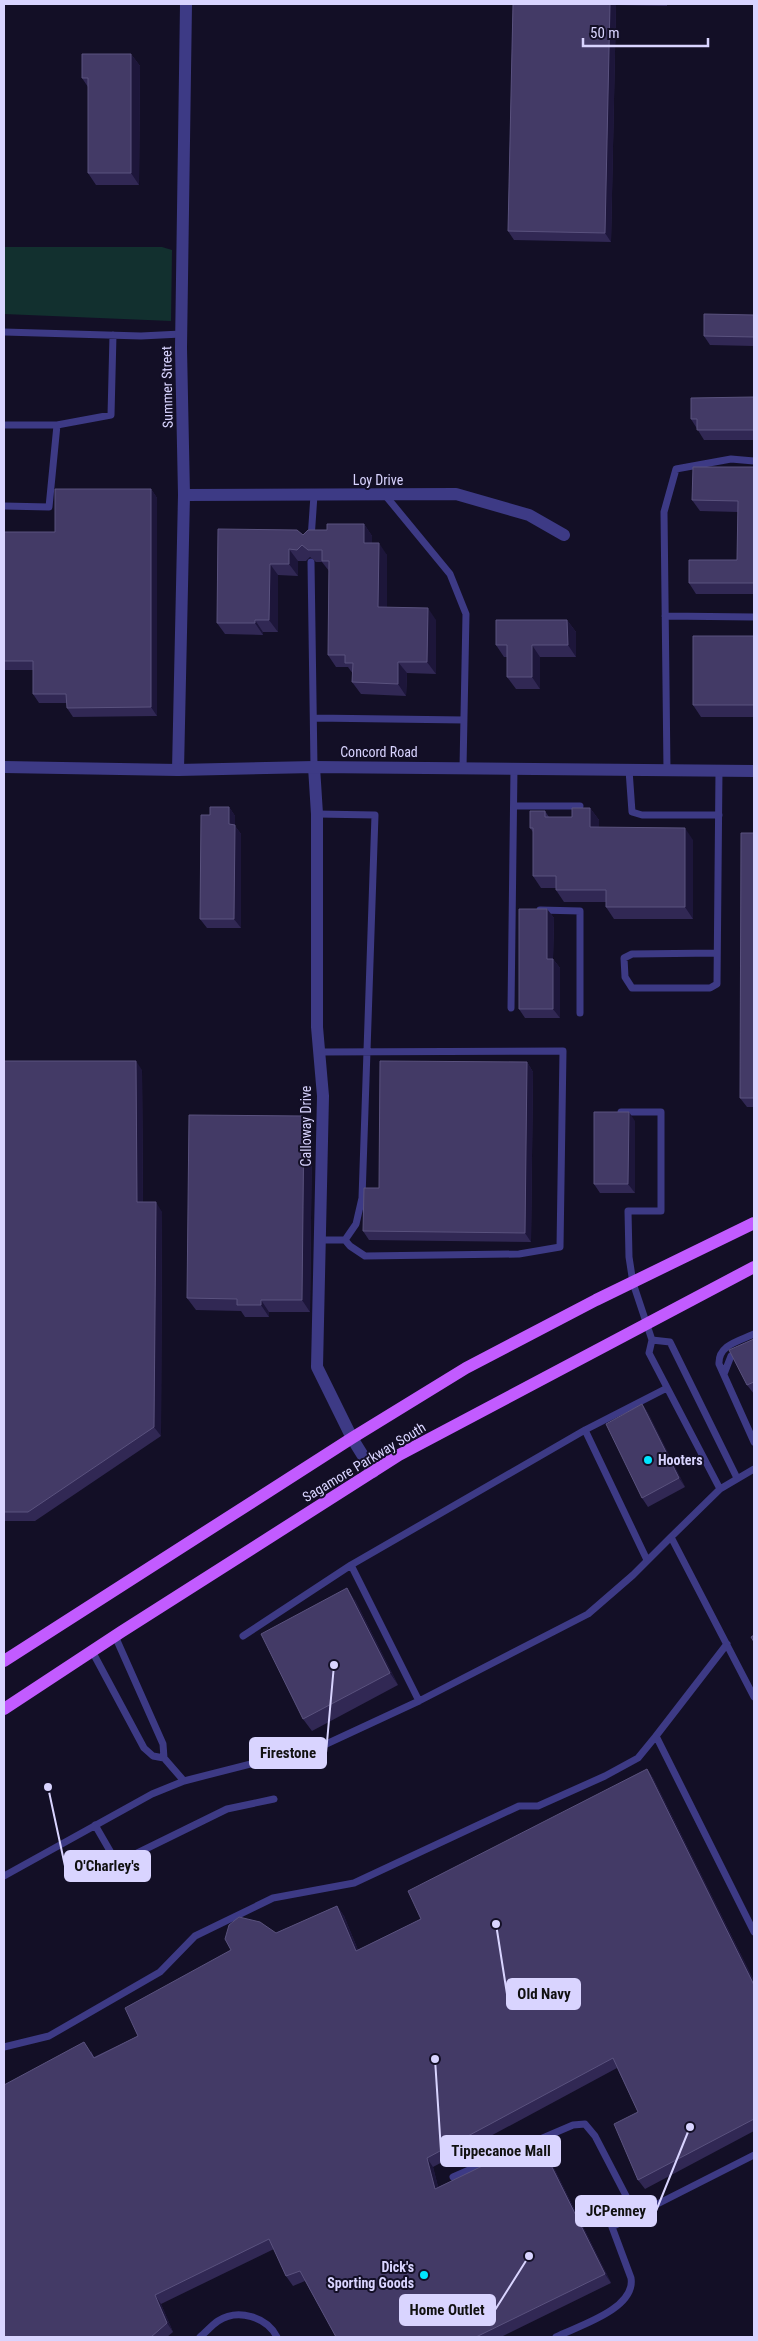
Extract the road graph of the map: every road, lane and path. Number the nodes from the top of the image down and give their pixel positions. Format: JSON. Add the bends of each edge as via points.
{"nodes":[{"id":1,"x":186,"y":4,"type":"edge"},
{"id":2,"x":4,"y":332,"type":"edge"},
{"id":3,"x":181,"y":334,"type":"junction"},
{"id":4,"x":113,"y":335,"type":"junction"},
{"id":5,"x":4,"y":425,"type":"edge"},
{"id":6,"x":57,"y":425,"type":"junction"},
{"id":7,"x":754,"y":461,"type":"edge"},
{"id":8,"x":184,"y":495,"type":"junction"},
{"id":9,"x":314,"y":495,"type":"junction"},
{"id":10,"x":385,"y":495,"type":"junction"},
{"id":11,"x":4,"y":506,"type":"edge"},
{"id":12,"x":564,"y":535,"type":"dead end"},
{"id":13,"x":311,"y":542,"type":"edge"},
{"id":14,"x":311,"y":562,"type":"edge"},
{"id":15,"x":665,"y":616,"type":"junction"},
{"id":16,"x":754,"y":617,"type":"edge"},
{"id":17,"x":314,"y":718,"type":"junction"},
{"id":18,"x":464,"y":720,"type":"junction"},
{"id":19,"x":4,"y":767,"type":"edge"},
{"id":20,"x":314,"y":767,"type":"junction"},
{"id":21,"x":463,"y":768,"type":"junction"},
{"id":22,"x":514,"y":768,"type":"junction"},
{"id":23,"x":178,"y":770,"type":"junction"},
{"id":24,"x":630,"y":770,"type":"junction"},
{"id":25,"x":667,"y":770,"type":"junction"},
{"id":26,"x":719,"y":770,"type":"junction"},
{"id":27,"x":754,"y":771,"type":"edge"},
{"id":28,"x":514,"y":806,"type":"junction"},
{"id":29,"x":580,"y":806,"type":"edge"},
{"id":30,"x":318,"y":814,"type":"junction"},
{"id":31,"x":719,"y":815,"type":"junction"},
{"id":32,"x":512,"y":909,"type":"junction"},
{"id":33,"x":522,"y":910,"type":"edge"},
{"id":34,"x":532,"y":910,"type":"edge"},
{"id":35,"x":717,"y":953,"type":"junction"},
{"id":36,"x":511,"y":1008,"type":"dead end"},
{"id":37,"x":580,"y":1013,"type":"dead end"},
{"id":38,"x":366,"y":1050,"type":"junction"},
{"id":39,"x":319,"y":1052,"type":"junction"},
{"id":40,"x":609,"y":1113,"type":"edge"},
{"id":41,"x":754,"y":1223,"type":"edge"},
{"id":42,"x":320,"y":1240,"type":"junction"},
{"id":43,"x":345,"y":1240,"type":"junction"},
{"id":44,"x":754,"y":1267,"type":"edge"},
{"id":45,"x":633,"y":1283,"type":"junction"},
{"id":46,"x":645,"y":1324,"type":"junction"},
{"id":47,"x":754,"y":1334,"type":"edge"},
{"id":48,"x":652,"y":1340,"type":"junction"},
{"id":49,"x":754,"y":1345,"type":"edge"},
{"id":50,"x":724,"y":1374,"type":"junction"},
{"id":51,"x":667,"y":1388,"type":"junction"},
{"id":52,"x":751,"y":1428,"type":"edge"},
{"id":53,"x":585,"y":1430,"type":"junction"},
{"id":54,"x":352,"y":1438,"type":"junction"},
{"id":55,"x":754,"y":1442,"type":"edge"},
{"id":56,"x":754,"y":1469,"type":"edge"},
{"id":57,"x":374,"y":1472,"type":"junction"},
{"id":58,"x":737,"y":1478,"type":"junction"},
{"id":59,"x":720,"y":1489,"type":"junction"},
{"id":60,"x":671,"y":1537,"type":"junction"},
{"id":61,"x":647,"y":1560,"type":"junction"},
{"id":62,"x":351,"y":1565,"type":"junction"},
{"id":63,"x":115,"y":1636,"type":"junction"},
{"id":64,"x":243,"y":1636,"type":"dead end"},
{"id":65,"x":727,"y":1644,"type":"junction"},
{"id":66,"x":92,"y":1651,"type":"junction"},
{"id":67,"x":4,"y":1660,"type":"edge"},
{"id":68,"x":754,"y":1697,"type":"edge"},
{"id":69,"x":419,"y":1701,"type":"junction"},
{"id":70,"x":4,"y":1709,"type":"edge"},
{"id":71,"x":656,"y":1736,"type":"junction"},
{"id":72,"x":164,"y":1758,"type":"junction"},
{"id":73,"x":184,"y":1781,"type":"junction"},
{"id":74,"x":274,"y":1799,"type":"dead end"},
{"id":75,"x":95,"y":1825,"type":"junction"},
{"id":76,"x":4,"y":1876,"type":"edge"},
{"id":77,"x":754,"y":1932,"type":"edge"},
{"id":78,"x":4,"y":2047,"type":"edge"},
{"id":79,"x":754,"y":2155,"type":"edge"},
{"id":80,"x":453,"y":2177,"type":"dead end"},
{"id":81,"x":636,"y":2215,"type":"junction"},
{"id":82,"x":200,"y":2337,"type":"edge"},
{"id":83,"x":278,"y":2337,"type":"edge"},
{"id":84,"x":556,"y":2337,"type":"edge"}],
"edges":[{"from":1,"to":3,"type":"street","name":"Summer Street"},
{"from":2,"to":4,"type":"lane"},
{"from":3,"to":4,"type":"lane"},
{"from":3,"to":8,"type":"street","name":"Summer Street"},
{"from":4,"to":6,"type":"lane","via":[[110,415]]},
{"from":5,"to":6,"type":"lane"},
{"from":6,"to":11,"type":"lane","via":[[49,507]]},
{"from":7,"to":15,"type":"lane","via":[[731,459],[676,469],[664,512]]},
{"from":8,"to":9,"type":"street","name":"Loy Drive"},
{"from":8,"to":23,"type":"street","name":"Summer Street"},
{"from":9,"to":10,"type":"street","name":"Loy Drive"},
{"from":9,"to":13,"type":"lane"},
{"from":10,"to":12,"type":"street","name":"Loy Drive","via":[[456,494],[529,515]]},
{"from":10,"to":18,"type":"lane","via":[[450,574],[466,614]]},
{"from":14,"to":17,"type":"lane"},
{"from":15,"to":16,"type":"lane"},
{"from":15,"to":25,"type":"lane"},
{"from":17,"to":18,"type":"lane"},
{"from":17,"to":20,"type":"lane"},
{"from":18,"to":21,"type":"lane"},
{"from":19,"to":23,"type":"street","name":"Concord Road"},
{"from":20,"to":21,"type":"street","name":"Concord Road"},
{"from":20,"to":23,"type":"street","name":"Concord Road"},
{"from":20,"to":30,"type":"street","name":"Calloway Drive"},
{"from":21,"to":22,"type":"street","name":"Concord Road"},
{"from":22,"to":24,"type":"street","name":"Concord Road"},
{"from":22,"to":28,"type":"lane"},
{"from":24,"to":25,"type":"street","name":"Concord Road"},
{"from":24,"to":31,"type":"lane","via":[[632,812],[642,815]]},
{"from":25,"to":26,"type":"street","name":"Concord Road"},
{"from":26,"to":27,"type":"street","name":"Concord Road"},
{"from":26,"to":31,"type":"lane"},
{"from":28,"to":29,"type":"lane"},
{"from":28,"to":32,"type":"lane"},
{"from":30,"to":38,"type":"lane","via":[[375,815]]},
{"from":30,"to":39,"type":"street","name":"Calloway Drive"},
{"from":31,"to":35,"type":"lane"},
{"from":32,"to":33,"type":"lane"},
{"from":32,"to":36,"type":"lane"},
{"from":34,"to":37,"type":"lane","via":[[580,911]]},
{"from":35,"to":35,"type":"lane","via":[[717,984],[710,988],[632,988],[625,977],[624,958],[632,954]]},
{"from":38,"to":39,"type":"lane"},
{"from":38,"to":43,"type":"lane","via":[[362,1198],[356,1224]]},
{"from":38,"to":43,"type":"lane","via":[[563,1052],[560,1247],[519,1254],[365,1256]]},
{"from":39,"to":42,"type":"street","name":"Calloway Drive","via":[[323,1096]]},
{"from":40,"to":45,"type":"lane","via":[[661,1112],[661,1211],[628,1211]]},
{"from":41,"to":45,"type":"main road","name":"Sagamore Parkway South"},
{"from":42,"to":43,"type":"lane"},
{"from":42,"to":54,"type":"street","name":"Calloway Drive","via":[[317,1366]]},
{"from":44,"to":46,"type":"main road","name":"Sagamore Parkway South"},
{"from":45,"to":46,"type":"lane"},
{"from":45,"to":54,"type":"main road","name":"Sagamore Parkway South","via":[[466,1368]]},
{"from":46,"to":48,"type":"lane"},
{"from":46,"to":57,"type":"main road","name":"Sagamore Parkway South","via":[[399,1455]]},
{"from":47,"to":50,"type":"lane","via":[[722,1350],[718,1356]]},
{"from":48,"to":51,"type":"lane","via":[[649,1353]]},
{"from":48,"to":58,"type":"lane","via":[[670,1342]]},
{"from":49,"to":50,"type":"lane","via":[[731,1356]]},
{"from":50,"to":52,"type":"lane"},
{"from":51,"to":53,"type":"lane"},
{"from":51,"to":59,"type":"lane"},
{"from":52,"to":55,"type":"lane"},
{"from":53,"to":61,"type":"lane"},
{"from":53,"to":62,"type":"lane"},
{"from":54,"to":57,"type":"street","name":"Calloway Drive"},
{"from":54,"to":67,"type":"main road","name":"Sagamore Parkway South"},
{"from":56,"to":58,"type":"lane"},
{"from":57,"to":63,"type":"main road","name":"Sagamore Parkway South"},
{"from":58,"to":59,"type":"lane"},
{"from":59,"to":60,"type":"lane"},
{"from":60,"to":61,"type":"lane"},
{"from":60,"to":65,"type":"lane"},
{"from":61,"to":69,"type":"lane","via":[[588,1614]]},
{"from":62,"to":64,"type":"lane"},
{"from":62,"to":69,"type":"lane"},
{"from":63,"to":66,"type":"main road","name":"Sagamore Parkway South"},
{"from":63,"to":72,"type":"lane","via":[[163,1744]]},
{"from":65,"to":68,"type":"lane"},
{"from":65,"to":71,"type":"lane"},
{"from":66,"to":70,"type":"main road","name":"Sagamore Parkway South"},
{"from":66,"to":72,"type":"lane","via":[[144,1748],[153,1756]]},
{"from":69,"to":73,"type":"lane","via":[[302,1754]]},
{"from":71,"to":77,"type":"lane"},
{"from":71,"to":78,"type":"lane","via":[[638,1758],[538,1806],[519,1806],[354,1882],[273,1898],[195,1936],[160,1972],[49,2036]]},
{"from":72,"to":73,"type":"lane"},
{"from":73,"to":75,"type":"lane","via":[[152,1794]]},
{"from":74,"to":75,"type":"lane","via":[[227,1809],[116,1863]]},
{"from":75,"to":76,"type":"lane"},
{"from":79,"to":81,"type":"lane"},
{"from":80,"to":81,"type":"lane","via":[[573,2125],[585,2124],[595,2136]]},
{"from":81,"to":84,"type":"lane","via":[[612,2227],[631,2278],[632,2284],[625,2299],[617,2307]]},
{"from":82,"to":83,"type":"lane","via":[[219,2321],[232,2316],[247,2316],[265,2322]]}]}
